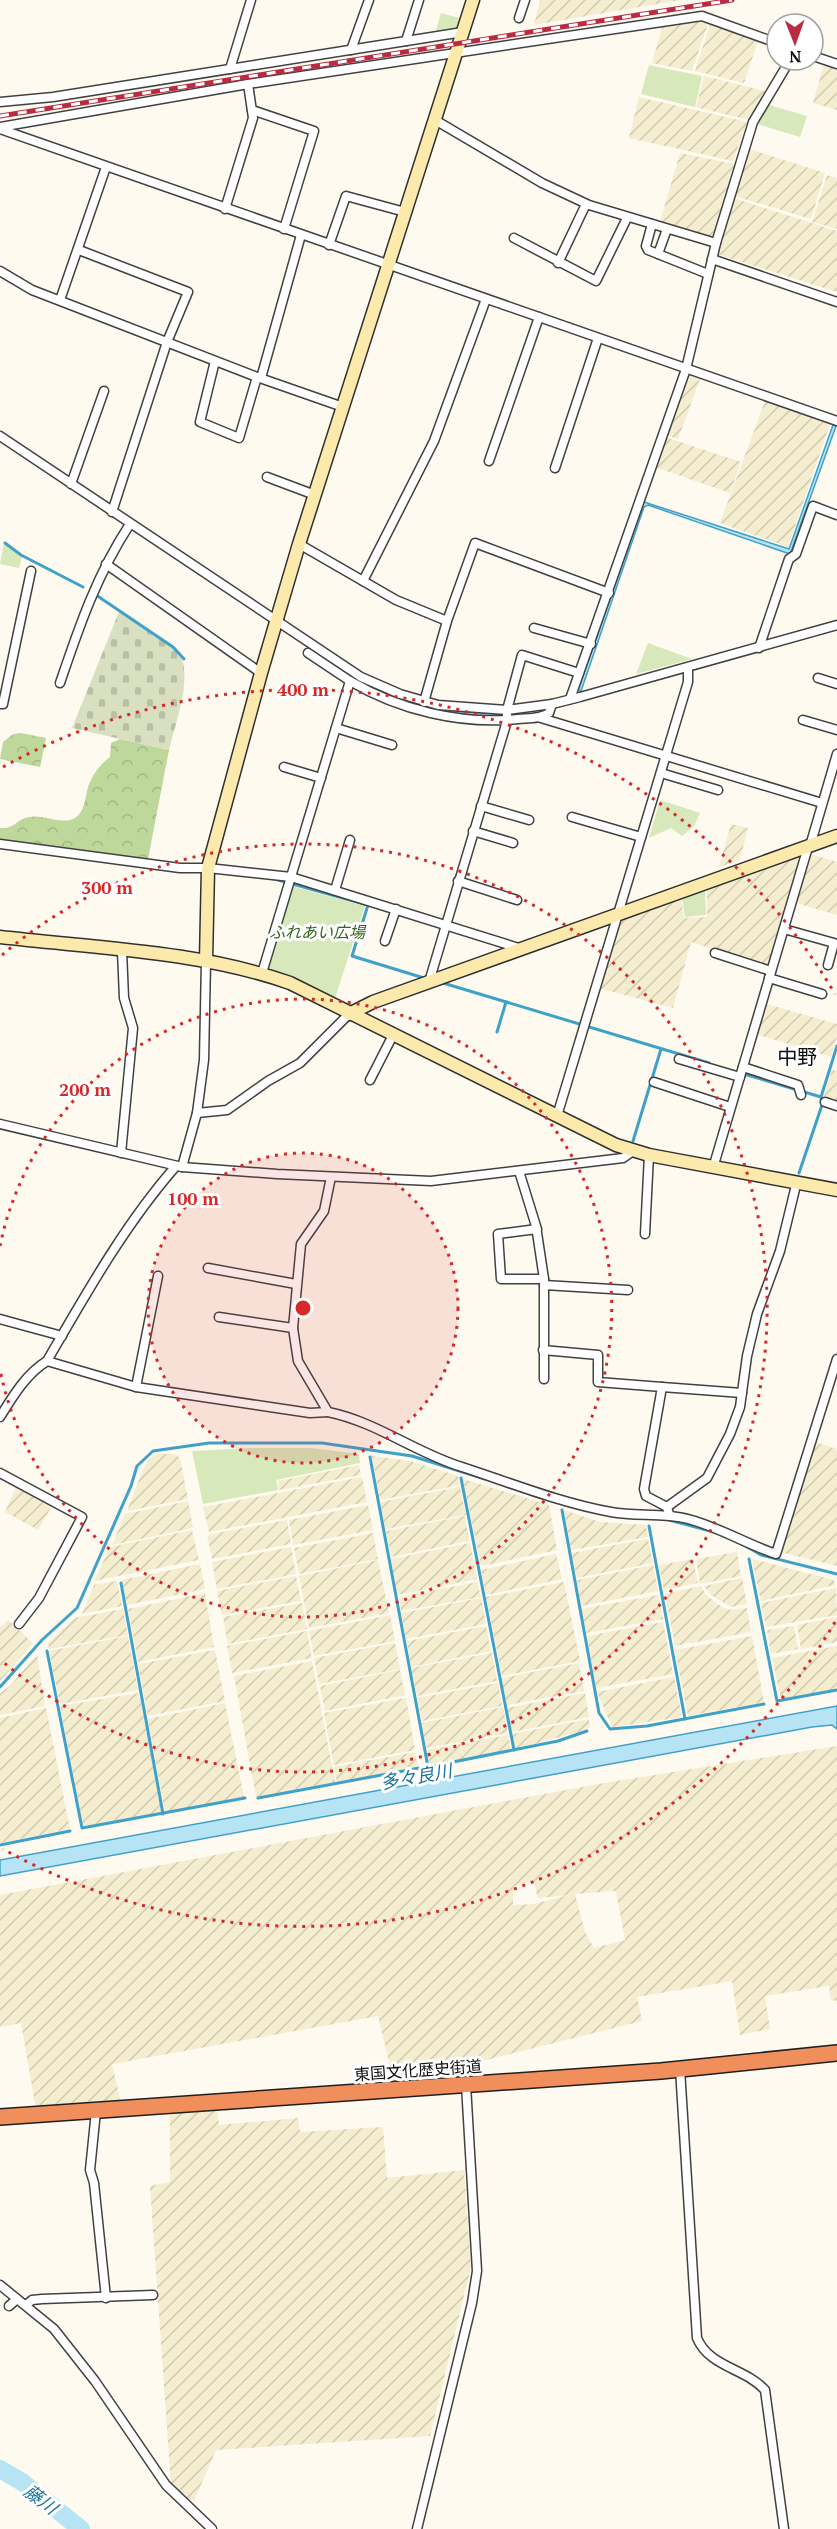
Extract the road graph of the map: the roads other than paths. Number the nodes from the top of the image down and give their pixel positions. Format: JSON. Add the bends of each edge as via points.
{"nodes":[{"id":1,"x":251,"y":0,"type":"edge"},
{"id":2,"x":369,"y":0,"type":"edge"},
{"id":3,"x":419,"y":0,"type":"edge"},
{"id":4,"x":473,"y":0,"type":"edge"},
{"id":5,"x":525,"y":0,"type":"edge"},
{"id":6,"x":519,"y":18,"type":"dead end"},
{"id":7,"x":463,"y":32,"type":"junction"},
{"id":8,"x":765,"y":39,"type":"edge"},
{"id":9,"x":406,"y":41,"type":"junction"},
{"id":10,"x":351,"y":50,"type":"junction"},
{"id":11,"x":456,"y":54,"type":"junction"},
{"id":12,"x":230,"y":69,"type":"junction"},
{"id":13,"x":782,"y":72,"type":"edge"},
{"id":14,"x":248,"y":84,"type":"junction"},
{"id":15,"x":0,"y":102,"type":"edge"},
{"id":16,"x":252,"y":110,"type":"junction"},
{"id":17,"x":435,"y":120,"type":"junction"},
{"id":18,"x":0,"y":128,"type":"edge"},
{"id":19,"x":106,"y":167,"type":"junction"},
{"id":20,"x":586,"y":204,"type":"junction"},
{"id":21,"x":225,"y":209,"type":"junction"},
{"id":22,"x":405,"y":213,"type":"junction"},
{"id":23,"x":627,"y":218,"type":"junction"},
{"id":24,"x":652,"y":224,"type":"junction"},
{"id":25,"x":284,"y":229,"type":"junction"},
{"id":26,"x":667,"y":229,"type":"junction"},
{"id":27,"x":301,"y":235,"type":"junction"},
{"id":28,"x":514,"y":238,"type":"dead end"},
{"id":29,"x":716,"y":243,"type":"junction"},
{"id":30,"x":329,"y":245,"type":"junction"},
{"id":31,"x":79,"y":250,"type":"junction"},
{"id":32,"x":658,"y":254,"type":"junction"},
{"id":33,"x":712,"y":259,"type":"junction"},
{"id":34,"x":558,"y":263,"type":"junction"},
{"id":35,"x":388,"y":265,"type":"junction"},
{"id":36,"x":0,"y":272,"type":"edge"},
{"id":37,"x":708,"y":274,"type":"junction"},
{"id":38,"x":486,"y":299,"type":"junction"},
{"id":39,"x":60,"y":300,"type":"junction"},
{"id":40,"x":837,"y":302,"type":"edge"},
{"id":41,"x":539,"y":317,"type":"junction"},
{"id":42,"x":598,"y":338,"type":"junction"},
{"id":43,"x":167,"y":342,"type":"junction"},
{"id":44,"x":215,"y":361,"type":"junction"},
{"id":45,"x":686,"y":369,"type":"junction"},
{"id":46,"x":259,"y":378,"type":"junction"},
{"id":47,"x":104,"y":391,"type":"dead end"},
{"id":48,"x":343,"y":407,"type":"junction"},
{"id":49,"x":837,"y":421,"type":"edge"},
{"id":50,"x":0,"y":436,"type":"edge"},
{"id":51,"x":489,"y":461,"type":"dead end"},
{"id":52,"x":555,"y":468,"type":"dead end"},
{"id":53,"x":267,"y":477,"type":"dead end"},
{"id":54,"x":72,"y":484,"type":"junction"},
{"id":55,"x":315,"y":495,"type":"junction"},
{"id":56,"x":112,"y":512,"type":"junction"},
{"id":57,"x":837,"y":515,"type":"edge"},
{"id":58,"x":130,"y":524,"type":"junction"},
{"id":59,"x":299,"y":544,"type":"junction"},
{"id":60,"x":106,"y":564,"type":"junction"},
{"id":61,"x":30,"y":571,"type":"dead end"},
{"id":62,"x":363,"y":581,"type":"junction"},
{"id":63,"x":609,"y":592,"type":"junction"},
{"id":64,"x":447,"y":621,"type":"junction"},
{"id":65,"x":276,"y":622,"type":"junction"},
{"id":66,"x":837,"y":625,"type":"edge"},
{"id":67,"x":534,"y":628,"type":"dead end"},
{"id":68,"x":591,"y":644,"type":"junction"},
{"id":69,"x":759,"y":648,"type":"junction"},
{"id":70,"x":308,"y":653,"type":"dead end"},
{"id":71,"x":687,"y":668,"type":"junction"},
{"id":72,"x":261,"y":673,"type":"junction"},
{"id":73,"x":579,"y":673,"type":"junction"},
{"id":74,"x":818,"y":678,"type":"dead end"},
{"id":75,"x":350,"y":681,"type":"junction"},
{"id":76,"x":60,"y":683,"type":"dead end"},
{"id":77,"x":837,"y":684,"type":"edge"},
{"id":78,"x":570,"y":699,"type":"junction"},
{"id":79,"x":424,"y":702,"type":"junction"},
{"id":80,"x":0,"y":704,"type":"edge"},
{"id":81,"x":552,"y":704,"type":"junction"},
{"id":82,"x":507,"y":710,"type":"junction"},
{"id":83,"x":539,"y":717,"type":"junction"},
{"id":84,"x":803,"y":720,"type":"dead end"},
{"id":85,"x":507,"y":721,"type":"junction"},
{"id":86,"x":336,"y":728,"type":"junction"},
{"id":87,"x":837,"y":730,"type":"edge"},
{"id":88,"x":392,"y":745,"type":"dead end"},
{"id":89,"x":837,"y":753,"type":"edge"},
{"id":90,"x":666,"y":756,"type":"junction"},
{"id":91,"x":284,"y":767,"type":"dead end"},
{"id":92,"x":661,"y":773,"type":"junction"},
{"id":93,"x":321,"y":778,"type":"junction"},
{"id":94,"x":718,"y":790,"type":"dead end"},
{"id":95,"x":822,"y":803,"type":"junction"},
{"id":96,"x":481,"y":806,"type":"junction"},
{"id":97,"x":572,"y":817,"type":"dead end"},
{"id":98,"x":529,"y":820,"type":"dead end"},
{"id":99,"x":473,"y":831,"type":"junction"},
{"id":100,"x":837,"y":836,"type":"edge"},
{"id":101,"x":641,"y":837,"type":"junction"},
{"id":102,"x":350,"y":840,"type":"dead end"},
{"id":103,"x":513,"y":843,"type":"dead end"},
{"id":104,"x":0,"y":844,"type":"edge"},
{"id":105,"x":809,"y":846,"type":"junction"},
{"id":106,"x":208,"y":868,"type":"junction"},
{"id":107,"x":291,"y":877,"type":"junction"},
{"id":108,"x":458,"y":881,"type":"junction"},
{"id":109,"x":334,"y":890,"type":"junction"},
{"id":110,"x":517,"y":900,"type":"dead end"},
{"id":111,"x":396,"y":909,"type":"junction"},
{"id":112,"x":617,"y":915,"type":"junction"},
{"id":113,"x":446,"y":924,"type":"junction"},
{"id":114,"x":784,"y":929,"type":"junction"},
{"id":115,"x":0,"y":937,"type":"edge"},
{"id":116,"x":385,"y":941,"type":"dead end"},
{"id":117,"x":522,"y":948,"type":"junction"},
{"id":118,"x":122,"y":951,"type":"junction"},
{"id":119,"x":715,"y":953,"type":"dead end"},
{"id":120,"x":206,"y":961,"type":"junction"},
{"id":121,"x":828,"y":965,"type":"dead end"},
{"id":122,"x":262,"y":973,"type":"junction"},
{"id":123,"x":770,"y":974,"type":"junction"},
{"id":124,"x":429,"y":982,"type":"junction"},
{"id":125,"x":822,"y":994,"type":"dead end"},
{"id":126,"x":349,"y":1014,"type":"junction"},
{"id":127,"x":393,"y":1035,"type":"junction"},
{"id":128,"x":678,"y":1059,"type":"dead end"},
{"id":129,"x":743,"y":1067,"type":"junction"},
{"id":130,"x":740,"y":1077,"type":"junction"},
{"id":131,"x":370,"y":1080,"type":"dead end"},
{"id":132,"x":654,"y":1082,"type":"dead end"},
{"id":133,"x":801,"y":1095,"type":"dead end"},
{"id":134,"x":825,"y":1102,"type":"dead end"},
{"id":135,"x":837,"y":1106,"type":"edge"},
{"id":136,"x":730,"y":1107,"type":"junction"},
{"id":137,"x":197,"y":1113,"type":"junction"},
{"id":138,"x":557,"y":1116,"type":"junction"},
{"id":139,"x":0,"y":1124,"type":"edge"},
{"id":140,"x":633,"y":1151,"type":"junction"},
{"id":141,"x":121,"y":1153,"type":"junction"},
{"id":142,"x":649,"y":1155,"type":"junction"},
{"id":143,"x":179,"y":1167,"type":"junction"},
{"id":144,"x":713,"y":1168,"type":"junction"},
{"id":145,"x":519,"y":1171,"type":"junction"},
{"id":146,"x":331,"y":1177,"type":"junction"},
{"id":147,"x":797,"y":1181,"type":"junction"},
{"id":148,"x":837,"y":1190,"type":"edge"},
{"id":149,"x":537,"y":1229,"type":"junction"},
{"id":150,"x":645,"y":1234,"type":"dead end"},
{"id":151,"x":208,"y":1268,"type":"dead end"},
{"id":152,"x":158,"y":1275,"type":"dead end"},
{"id":153,"x":544,"y":1282,"type":"junction"},
{"id":154,"x":296,"y":1284,"type":"junction"},
{"id":155,"x":628,"y":1290,"type":"dead end"},
{"id":156,"x":219,"y":1317,"type":"dead end"},
{"id":157,"x":0,"y":1319,"type":"edge"},
{"id":158,"x":293,"y":1328,"type":"junction"},
{"id":159,"x":62,"y":1336,"type":"junction"},
{"id":160,"x":543,"y":1350,"type":"junction"},
{"id":161,"x":837,"y":1359,"type":"edge"},
{"id":162,"x":47,"y":1361,"type":"junction"},
{"id":163,"x":544,"y":1379,"type":"dead end"},
{"id":164,"x":136,"y":1387,"type":"junction"},
{"id":165,"x":662,"y":1387,"type":"junction"},
{"id":166,"x":742,"y":1393,"type":"junction"},
{"id":167,"x":328,"y":1412,"type":"junction"},
{"id":168,"x":0,"y":1417,"type":"edge"},
{"id":169,"x":0,"y":1473,"type":"edge"},
{"id":170,"x":668,"y":1510,"type":"junction"},
{"id":171,"x":19,"y":1624,"type":"dead end"},
{"id":172,"x":837,"y":2052,"type":"edge"},
{"id":173,"x":680,"y":2069,"type":"junction"},
{"id":174,"x":466,"y":2085,"type":"junction"},
{"id":175,"x":96,"y":2110,"type":"junction"},
{"id":176,"x":0,"y":2117,"type":"edge"},
{"id":177,"x":0,"y":2285,"type":"edge"},
{"id":178,"x":153,"y":2295,"type":"dead end"},
{"id":179,"x":105,"y":2298,"type":"junction"},
{"id":180,"x":17,"y":2300,"type":"junction"},
{"id":181,"x":26,"y":2305,"type":"junction"},
{"id":182,"x":9,"y":2306,"type":"dead end"},
{"id":183,"x":212,"y":2529,"type":"edge"},
{"id":184,"x":417,"y":2529,"type":"edge"},
{"id":185,"x":784,"y":2529,"type":"edge"}],
"edges":[{"from":1,"to":12,"type":"street"},
{"from":2,"to":10,"type":"street"},
{"from":3,"to":9,"type":"street"},
{"from":4,"to":7,"type":"street"},
{"from":5,"to":6,"type":"street"},
{"from":7,"to":9,"type":"street"},
{"from":7,"to":11,"type":"street"},
{"from":8,"to":11,"type":"street","via":[[702,16]]},
{"from":9,"to":10,"type":"street"},
{"from":10,"to":12,"type":"street"},
{"from":11,"to":14,"type":"street"},
{"from":11,"to":17,"type":"street"},
{"from":12,"to":15,"type":"street"},
{"from":13,"to":29,"type":"street","via":[[756,114]]},
{"from":14,"to":16,"type":"street"},
{"from":14,"to":18,"type":"street"},
{"from":16,"to":21,"type":"street","via":[[253,118]]},
{"from":16,"to":25,"type":"street","via":[[314,131]]},
{"from":17,"to":20,"type":"street","via":[[542,183]]},
{"from":17,"to":22,"type":"street"},
{"from":18,"to":19,"type":"street"},
{"from":19,"to":21,"type":"street"},
{"from":19,"to":31,"type":"street"},
{"from":20,"to":23,"type":"street"},
{"from":20,"to":34,"type":"street"},
{"from":21,"to":25,"type":"street"},
{"from":22,"to":30,"type":"street","via":[[346,196]]},
{"from":22,"to":35,"type":"street"},
{"from":23,"to":24,"type":"street"},
{"from":23,"to":34,"type":"street","via":[[596,281]]},
{"from":24,"to":26,"type":"street"},
{"from":24,"to":32,"type":"street","via":[[646,246]]},
{"from":25,"to":27,"type":"street"},
{"from":26,"to":29,"type":"street"},
{"from":26,"to":32,"type":"street"},
{"from":27,"to":30,"type":"street"},
{"from":27,"to":46,"type":"street"},
{"from":28,"to":34,"type":"street"},
{"from":29,"to":33,"type":"street"},
{"from":30,"to":35,"type":"street"},
{"from":31,"to":39,"type":"street"},
{"from":31,"to":43,"type":"street","via":[[188,292]]},
{"from":32,"to":37,"type":"street"},
{"from":33,"to":37,"type":"street"},
{"from":33,"to":40,"type":"street"},
{"from":35,"to":38,"type":"street"},
{"from":35,"to":48,"type":"street"},
{"from":36,"to":39,"type":"street"},
{"from":37,"to":45,"type":"street"},
{"from":38,"to":41,"type":"street"},
{"from":38,"to":62,"type":"street","via":[[434,441]]},
{"from":39,"to":43,"type":"street"},
{"from":41,"to":42,"type":"street"},
{"from":41,"to":51,"type":"street"},
{"from":42,"to":45,"type":"street"},
{"from":42,"to":52,"type":"street"},
{"from":43,"to":44,"type":"street"},
{"from":43,"to":56,"type":"street"},
{"from":44,"to":46,"type":"street"},
{"from":44,"to":46,"type":"street","via":[[200,422],[239,438]]},
{"from":45,"to":49,"type":"street"},
{"from":45,"to":63,"type":"street"},
{"from":46,"to":48,"type":"street"},
{"from":47,"to":54,"type":"street"},
{"from":48,"to":55,"type":"street"},
{"from":50,"to":54,"type":"street"},
{"from":53,"to":55,"type":"street"},
{"from":54,"to":56,"type":"street"},
{"from":55,"to":59,"type":"street"},
{"from":56,"to":58,"type":"street"},
{"from":57,"to":69,"type":"street","via":[[813,506],[796,554],[789,559]]},
{"from":58,"to":60,"type":"street"},
{"from":58,"to":65,"type":"street"},
{"from":59,"to":62,"type":"street"},
{"from":59,"to":65,"type":"street"},
{"from":60,"to":72,"type":"street"},
{"from":60,"to":76,"type":"street","via":[[83,615]]},
{"from":61,"to":80,"type":"street"},
{"from":62,"to":64,"type":"street"},
{"from":63,"to":64,"type":"street","via":[[475,543]]},
{"from":63,"to":68,"type":"street"},
{"from":64,"to":79,"type":"street"},
{"from":65,"to":72,"type":"street"},
{"from":65,"to":79,"type":"street","via":[[361,677]]},
{"from":66,"to":69,"type":"street"},
{"from":67,"to":68,"type":"street"},
{"from":68,"to":73,"type":"street"},
{"from":69,"to":71,"type":"street"},
{"from":70,"to":75,"type":"street"},
{"from":71,"to":78,"type":"street"},
{"from":71,"to":90,"type":"street","via":[[688,682]]},
{"from":72,"to":106,"type":"street"},
{"from":73,"to":78,"type":"street"},
{"from":73,"to":82,"type":"street","via":[[522,655]]},
{"from":74,"to":77,"type":"street"},
{"from":75,"to":85,"type":"street","via":[[381,698],[420,711],[463,719]]},
{"from":75,"to":86,"type":"street"},
{"from":78,"to":81,"type":"street"},
{"from":79,"to":82,"type":"street"},
{"from":81,"to":82,"type":"street"},
{"from":81,"to":83,"type":"street","via":[[549,713]]},
{"from":82,"to":85,"type":"street"},
{"from":83,"to":85,"type":"street"},
{"from":83,"to":90,"type":"street"},
{"from":84,"to":87,"type":"street"},
{"from":85,"to":96,"type":"street"},
{"from":86,"to":88,"type":"street"},
{"from":86,"to":93,"type":"street"},
{"from":89,"to":95,"type":"street"},
{"from":90,"to":92,"type":"street"},
{"from":90,"to":95,"type":"street"},
{"from":91,"to":93,"type":"street"},
{"from":92,"to":94,"type":"street"},
{"from":92,"to":101,"type":"street"},
{"from":93,"to":107,"type":"street"},
{"from":95,"to":105,"type":"street"},
{"from":96,"to":98,"type":"street"},
{"from":96,"to":99,"type":"street"},
{"from":97,"to":101,"type":"street"},
{"from":99,"to":103,"type":"street"},
{"from":99,"to":108,"type":"street"},
{"from":100,"to":105,"type":"street"},
{"from":101,"to":112,"type":"street"},
{"from":102,"to":109,"type":"street"},
{"from":104,"to":106,"type":"street","via":[[180,868]]},
{"from":105,"to":112,"type":"street"},
{"from":105,"to":114,"type":"street"},
{"from":106,"to":107,"type":"street"},
{"from":106,"to":120,"type":"street"},
{"from":107,"to":109,"type":"street"},
{"from":107,"to":122,"type":"street"},
{"from":108,"to":110,"type":"street"},
{"from":108,"to":113,"type":"street"},
{"from":109,"to":111,"type":"street"},
{"from":111,"to":113,"type":"street"},
{"from":111,"to":116,"type":"street"},
{"from":112,"to":117,"type":"street"},
{"from":112,"to":138,"type":"street"},
{"from":113,"to":117,"type":"street"},
{"from":113,"to":124,"type":"street"},
{"from":114,"to":121,"type":"street","via":[[834,943]]},
{"from":114,"to":123,"type":"street"},
{"from":115,"to":118,"type":"street"},
{"from":117,"to":124,"type":"street"},
{"from":118,"to":120,"type":"street"},
{"from":118,"to":141,"type":"street","via":[[124,998],[133,1028]]},
{"from":119,"to":123,"type":"street"},
{"from":120,"to":122,"type":"street"},
{"from":120,"to":137,"type":"street","via":[[204,1060]]},
{"from":122,"to":126,"type":"street"},
{"from":123,"to":125,"type":"street"},
{"from":123,"to":129,"type":"street"},
{"from":124,"to":126,"type":"street"},
{"from":126,"to":127,"type":"street"},
{"from":126,"to":137,"type":"street","via":[[300,1063],[268,1080],[227,1110]]},
{"from":127,"to":131,"type":"street"},
{"from":127,"to":138,"type":"street"},
{"from":128,"to":130,"type":"street"},
{"from":129,"to":130,"type":"street"},
{"from":129,"to":133,"type":"street","via":[[798,1085]]},
{"from":130,"to":136,"type":"street"},
{"from":132,"to":136,"type":"street"},
{"from":134,"to":135,"type":"street"},
{"from":136,"to":144,"type":"street"},
{"from":137,"to":143,"type":"street"},
{"from":138,"to":140,"type":"street"},
{"from":139,"to":141,"type":"street"},
{"from":140,"to":142,"type":"street"},
{"from":140,"to":145,"type":"street","via":[[623,1158]]},
{"from":141,"to":143,"type":"street"},
{"from":142,"to":144,"type":"street"},
{"from":142,"to":150,"type":"street"},
{"from":143,"to":146,"type":"street"},
{"from":143,"to":159,"type":"street","via":[[153,1192]]},
{"from":144,"to":147,"type":"street"},
{"from":145,"to":146,"type":"street","via":[[430,1181]]},
{"from":145,"to":149,"type":"street"},
{"from":146,"to":154,"type":"street","via":[[324,1211],[301,1244]]},
{"from":147,"to":148,"type":"street"},
{"from":147,"to":166,"type":"street","via":[[780,1251],[757,1314]]},
{"from":149,"to":153,"type":"street"},
{"from":149,"to":153,"type":"street","via":[[498,1234],[501,1279]]},
{"from":151,"to":154,"type":"street"},
{"from":152,"to":164,"type":"street"},
{"from":153,"to":155,"type":"street"},
{"from":153,"to":160,"type":"street"},
{"from":154,"to":158,"type":"street"},
{"from":156,"to":158,"type":"street"},
{"from":157,"to":159,"type":"street"},
{"from":158,"to":167,"type":"street","via":[[298,1361]]},
{"from":159,"to":162,"type":"street"},
{"from":160,"to":163,"type":"street"},
{"from":160,"to":165,"type":"street","via":[[598,1355],[598,1382]]},
{"from":161,"to":170,"type":"street","via":[[776,1554]]},
{"from":162,"to":164,"type":"street"},
{"from":162,"to":168,"type":"street","via":[[15,1392]]},
{"from":164,"to":167,"type":"street","via":[[310,1413]]},
{"from":165,"to":166,"type":"street"},
{"from":165,"to":170,"type":"street","via":[[644,1489],[646,1496]]},
{"from":166,"to":170,"type":"street","via":[[730,1434],[706,1478]]},
{"from":167,"to":170,"type":"street","via":[[367,1423],[440,1460],[554,1497],[612,1513]]},
{"from":169,"to":171,"type":"street","via":[[82,1517],[39,1598]]},
{"from":172,"to":173,"type":"highway","name":"東国文化歴史街道"},
{"from":173,"to":174,"type":"highway","name":"東国文化歴史街道"},
{"from":173,"to":185,"type":"street","via":[[697,2338],[711,2358],[757,2381],[765,2390]]},
{"from":174,"to":175,"type":"highway","name":"東国文化歴史街道"},
{"from":174,"to":184,"type":"street","via":[[477,2271]]},
{"from":175,"to":176,"type":"highway","name":"東国文化歴史街道"},
{"from":175,"to":179,"type":"street","via":[[90,2170]]},
{"from":177,"to":180,"type":"street"},
{"from":178,"to":179,"type":"street"},
{"from":179,"to":181,"type":"street","via":[[42,2299]]},
{"from":180,"to":181,"type":"street"},
{"from":180,"to":182,"type":"street"},
{"from":181,"to":183,"type":"street","via":[[61,2337],[166,2485]]}]}
